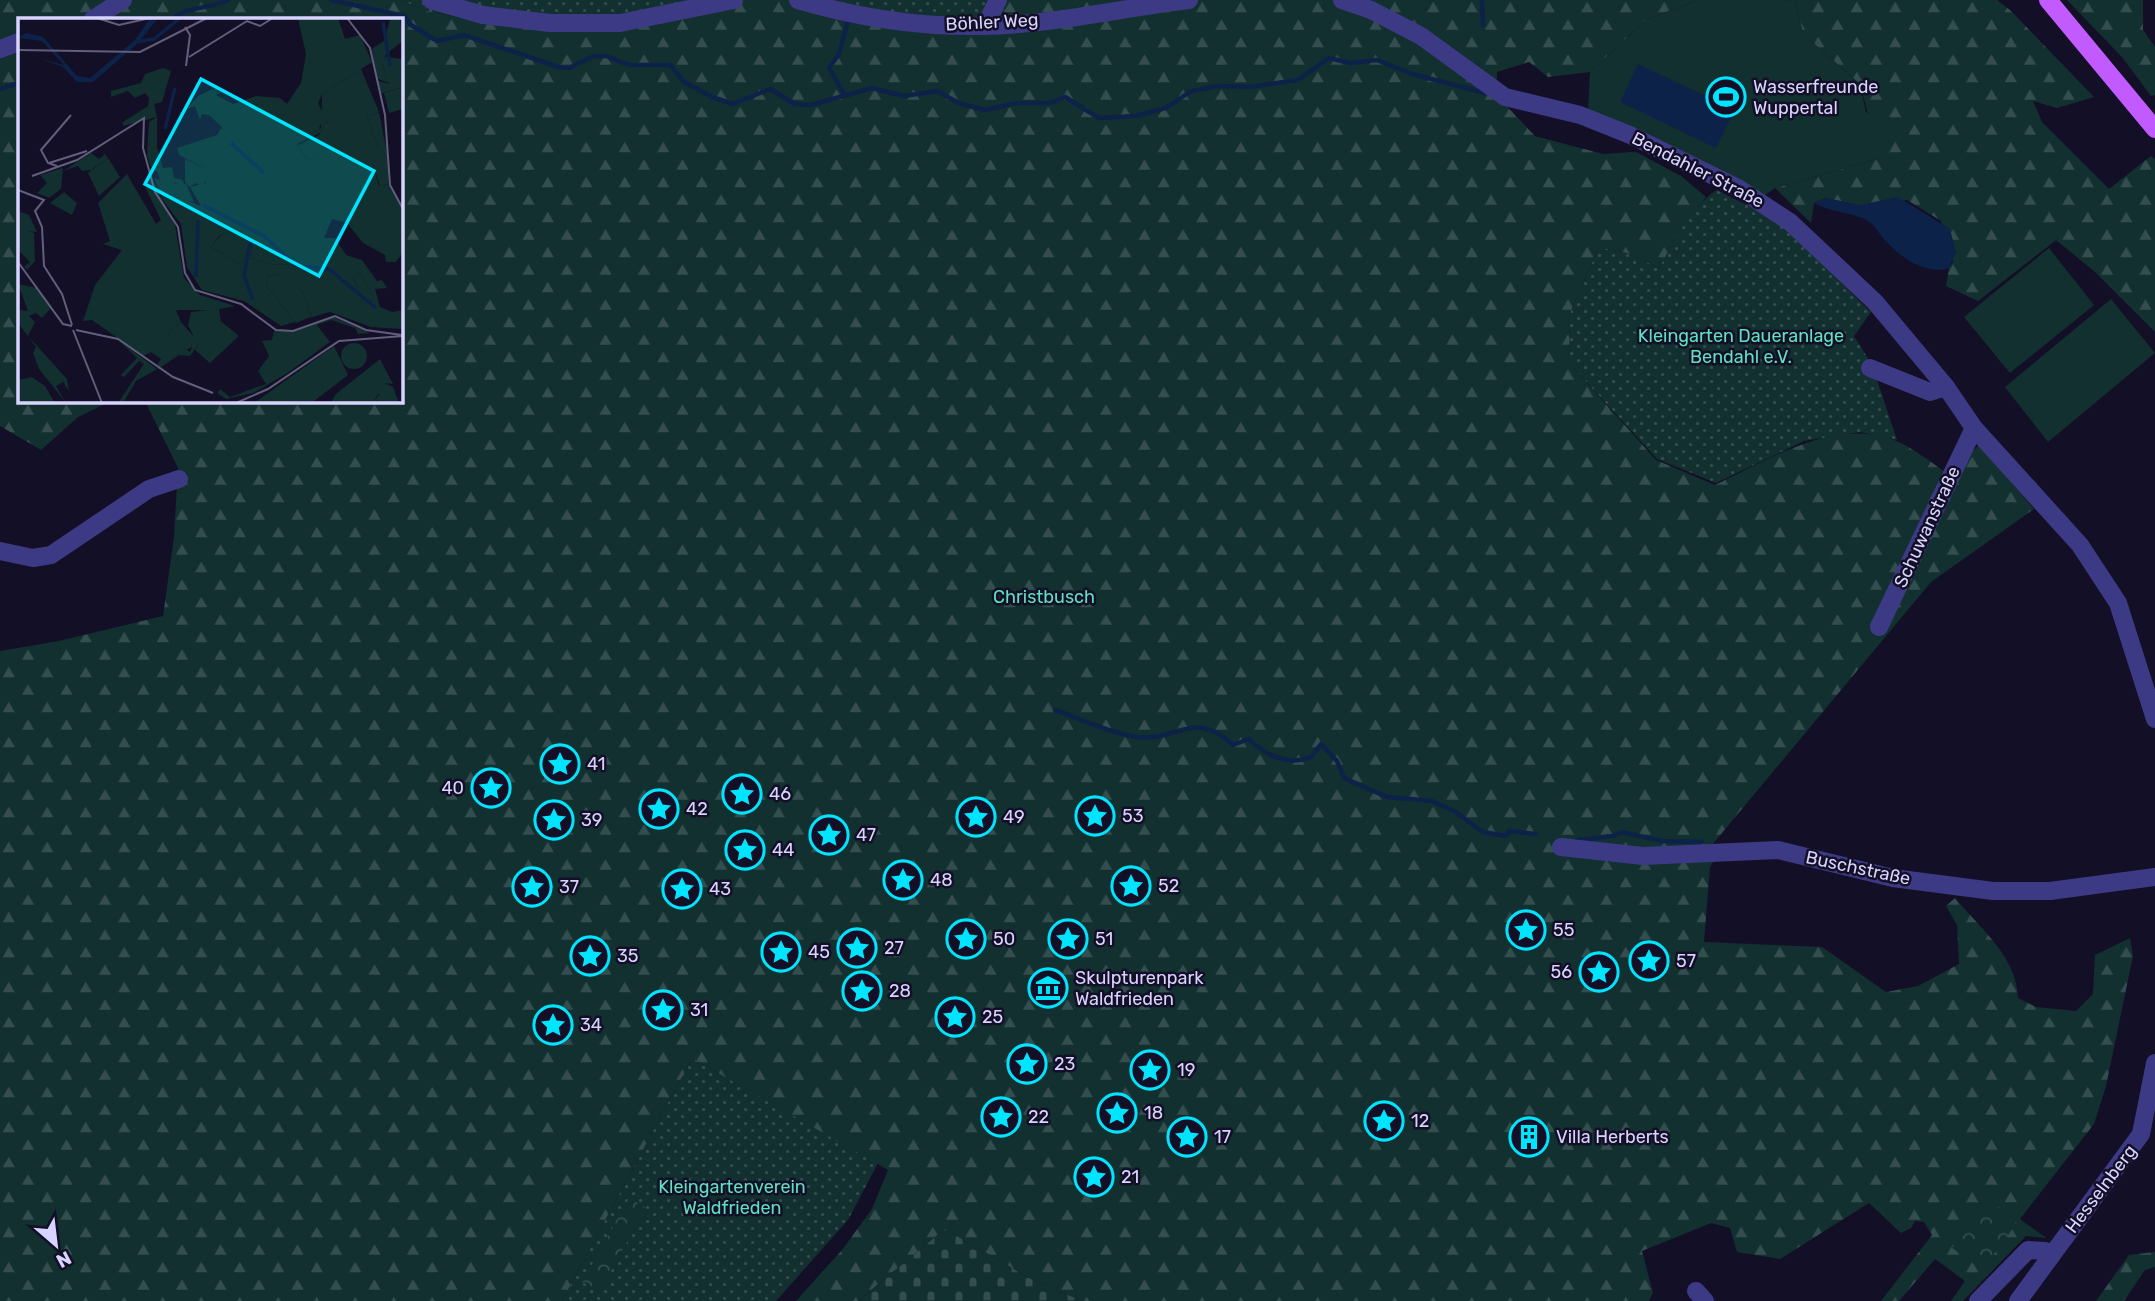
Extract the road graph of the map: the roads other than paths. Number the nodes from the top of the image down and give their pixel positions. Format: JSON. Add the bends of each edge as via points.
{"nodes":[{"id":1,"x":123,"y":0,"type":"edge"},
{"id":2,"x":431,"y":0,"type":"edge"},
{"id":3,"x":734,"y":0,"type":"edge"},
{"id":4,"x":798,"y":0,"type":"edge"},
{"id":5,"x":998,"y":0,"type":"edge"},
{"id":6,"x":1189,"y":0,"type":"edge"},
{"id":7,"x":1342,"y":0,"type":"edge"},
{"id":8,"x":2047,"y":3,"type":"edge"},
{"id":9,"x":95,"y":18,"type":"edge"},
{"id":10,"x":985,"y":26,"type":"junction"},
{"id":11,"x":18,"y":42,"type":"edge"},
{"id":12,"x":0,"y":49,"type":"edge"},
{"id":13,"x":2155,"y":130,"type":"edge"},
{"id":14,"x":1870,"y":368,"type":"dead end"},
{"id":15,"x":1945,"y":387,"type":"junction"},
{"id":16,"x":1974,"y":428,"type":"junction"},
{"id":17,"x":179,"y":479,"type":"dead end"},
{"id":18,"x":0,"y":551,"type":"edge"},
{"id":19,"x":1879,"y":627,"type":"dead end"},
{"id":20,"x":2155,"y":719,"type":"edge"},
{"id":21,"x":1561,"y":847,"type":"dead end"},
{"id":22,"x":2155,"y":877,"type":"edge"},
{"id":23,"x":2155,"y":1063,"type":"edge"},
{"id":24,"x":2050,"y":1256,"type":"junction"},
{"id":25,"x":1978,"y":1301,"type":"edge"},
{"id":26,"x":2018,"y":1301,"type":"edge"}],
"edges":[{"from":1,"to":9,"type":"street"},
{"from":2,"to":3,"type":"street","via":[[483,15],[550,23],[620,23]]},
{"from":4,"to":10,"type":"street","name":"Böhler Weg","via":[[851,16]]},
{"from":5,"to":10,"type":"street"},
{"from":6,"to":10,"type":"street","name":"Böhler Weg"},
{"from":7,"to":15,"type":"street","name":"Bendahler Straße","via":[[1421,36],[1505,97],[1580,115],[1630,135],[1771,208],[1875,302]]},
{"from":8,"to":13,"type":"main road"},
{"from":11,"to":12,"type":"street"},
{"from":14,"to":15,"type":"street","via":[[1930,393]]},
{"from":15,"to":16,"type":"street","name":"Bendahler Straße"},
{"from":16,"to":19,"type":"street","name":"Schuwanstraße"},
{"from":16,"to":20,"type":"street","name":"Bendahler Straße","via":[[2080,545],[2118,603]]},
{"from":17,"to":18,"type":"street","via":[[149,489],[51,555],[33,558]]},
{"from":21,"to":22,"type":"street","name":"Buschstraße","via":[[1643,856],[1778,850],[1893,878],[1993,891],[2050,891]]},
{"from":23,"to":24,"type":"street","name":"Hesselnberg","via":[[2141,1135]]},
{"from":24,"to":25,"type":"street","via":[[2045,1251],[2028,1250]]},
{"from":24,"to":26,"type":"street","name":"Hesselnberg"}]}
